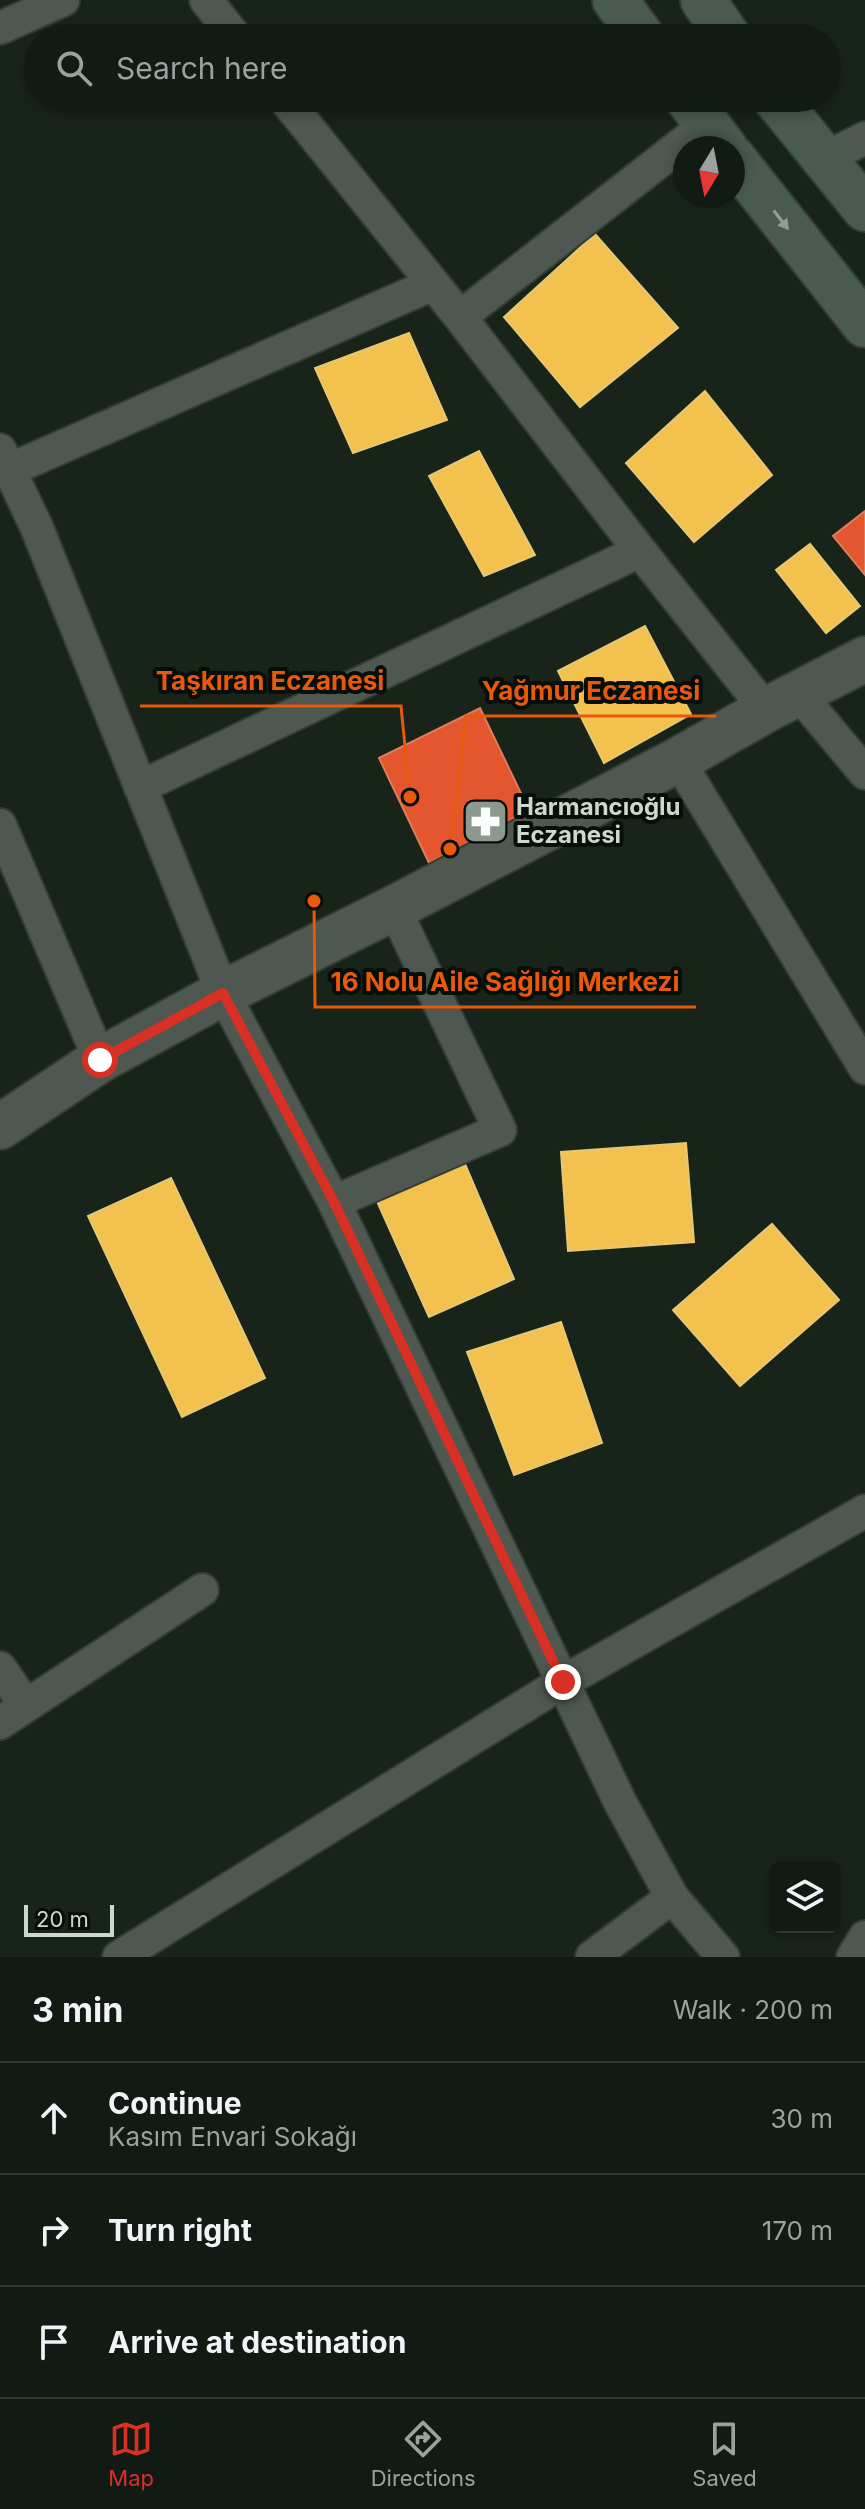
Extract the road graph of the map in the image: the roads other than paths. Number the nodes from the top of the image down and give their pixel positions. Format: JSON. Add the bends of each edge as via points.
{"nodes":[{"id":1,"x":63,"y":0,"type":"edge"},
{"id":2,"x":206,"y":0,"type":"edge"},
{"id":3,"x":615,"y":0,"type":"edge"},
{"id":4,"x":703,"y":0,"type":"edge"},
{"id":5,"x":225,"y":24,"type":"edge"},
{"id":6,"x":633,"y":24,"type":"edge"},
{"id":7,"x":719,"y":24,"type":"edge"},
{"id":8,"x":0,"y":28,"type":"edge"},
{"id":9,"x":295,"y":112,"type":"edge"},
{"id":10,"x":787,"y":112,"type":"edge"},
{"id":11,"x":706,"y":124,"type":"edge"},
{"id":12,"x":865,"y":138,"type":"edge"},
{"id":13,"x":826,"y":158,"type":"junction"},
{"id":14,"x":745,"y":173,"type":"edge"},
{"id":15,"x":865,"y":209,"type":"edge"},
{"id":16,"x":433,"y":284,"type":"junction"},
{"id":17,"x":460,"y":317,"type":"junction"},
{"id":18,"x":865,"y":325,"type":"edge"},
{"id":19,"x":5,"y":460,"type":"edge"},
{"id":20,"x":640,"y":551,"type":"junction"},
{"id":21,"x":865,"y":659,"type":"edge"},
{"id":22,"x":782,"y":702,"type":"junction"},
{"id":23,"x":678,"y":760,"type":"junction"},
{"id":24,"x":865,"y":773,"type":"edge"},
{"id":25,"x":140,"y":787,"type":"junction"},
{"id":26,"x":0,"y":825,"type":"edge"},
{"id":27,"x":10,"y":881,"type":"edge"},
{"id":28,"x":394,"y":908,"type":"junction"},
{"id":29,"x":223,"y":993,"type":"junction"},
{"id":30,"x":100,"y":1060,"type":"junction"},
{"id":31,"x":865,"y":1068,"type":"edge"},
{"id":32,"x":0,"y":1127,"type":"edge"},
{"id":33,"x":334,"y":1202,"type":"junction"},
{"id":34,"x":865,"y":1511,"type":"edge"},
{"id":35,"x":202,"y":1590,"type":"dead end"},
{"id":36,"x":0,"y":1668,"type":"edge"},
{"id":37,"x":563,"y":1682,"type":"junction"},
{"id":38,"x":13,"y":1714,"type":"edge"},
{"id":39,"x":672,"y":1897,"type":"junction"},
{"id":40,"x":865,"y":1937,"type":"edge"},
{"id":41,"x":119,"y":1957,"type":"edge"},
{"id":42,"x":592,"y":1957,"type":"edge"},
{"id":43,"x":723,"y":1957,"type":"edge"},
{"id":44,"x":853,"y":1957,"type":"edge"}],
"edges":[{"from":1,"to":8,"type":"street"},
{"from":2,"to":5,"type":"street"},
{"from":3,"to":6,"type":"main road"},
{"from":4,"to":7,"type":"main road"},
{"from":9,"to":16,"type":"street"},
{"from":10,"to":13,"type":"main road"},
{"from":11,"to":17,"type":"street"},
{"from":12,"to":13,"type":"street"},
{"from":13,"to":15,"type":"main road"},
{"from":14,"to":18,"type":"main road","one_way":true},
{"from":16,"to":17,"type":"street"},
{"from":16,"to":19,"type":"street"},
{"from":17,"to":20,"type":"street"},
{"from":19,"to":25,"type":"street"},
{"from":20,"to":22,"type":"street"},
{"from":20,"to":25,"type":"street"},
{"from":21,"to":22,"type":"street"},
{"from":22,"to":23,"type":"street"},
{"from":22,"to":24,"type":"street"},
{"from":23,"to":28,"type":"street"},
{"from":23,"to":31,"type":"street"},
{"from":25,"to":29,"type":"street"},
{"from":26,"to":27,"type":"street"},
{"from":27,"to":30,"type":"street"},
{"from":28,"to":29,"type":"street"},
{"from":28,"to":33,"type":"street","via":[[500,1130]]},
{"from":29,"to":30,"type":"street"},
{"from":29,"to":33,"type":"street"},
{"from":30,"to":32,"type":"street"},
{"from":33,"to":37,"type":"street"},
{"from":34,"to":37,"type":"street"},
{"from":35,"to":38,"type":"street"},
{"from":36,"to":38,"type":"street"},
{"from":37,"to":39,"type":"street"},
{"from":37,"to":41,"type":"street"},
{"from":39,"to":42,"type":"street"},
{"from":39,"to":43,"type":"street"},
{"from":40,"to":44,"type":"street"}]}
